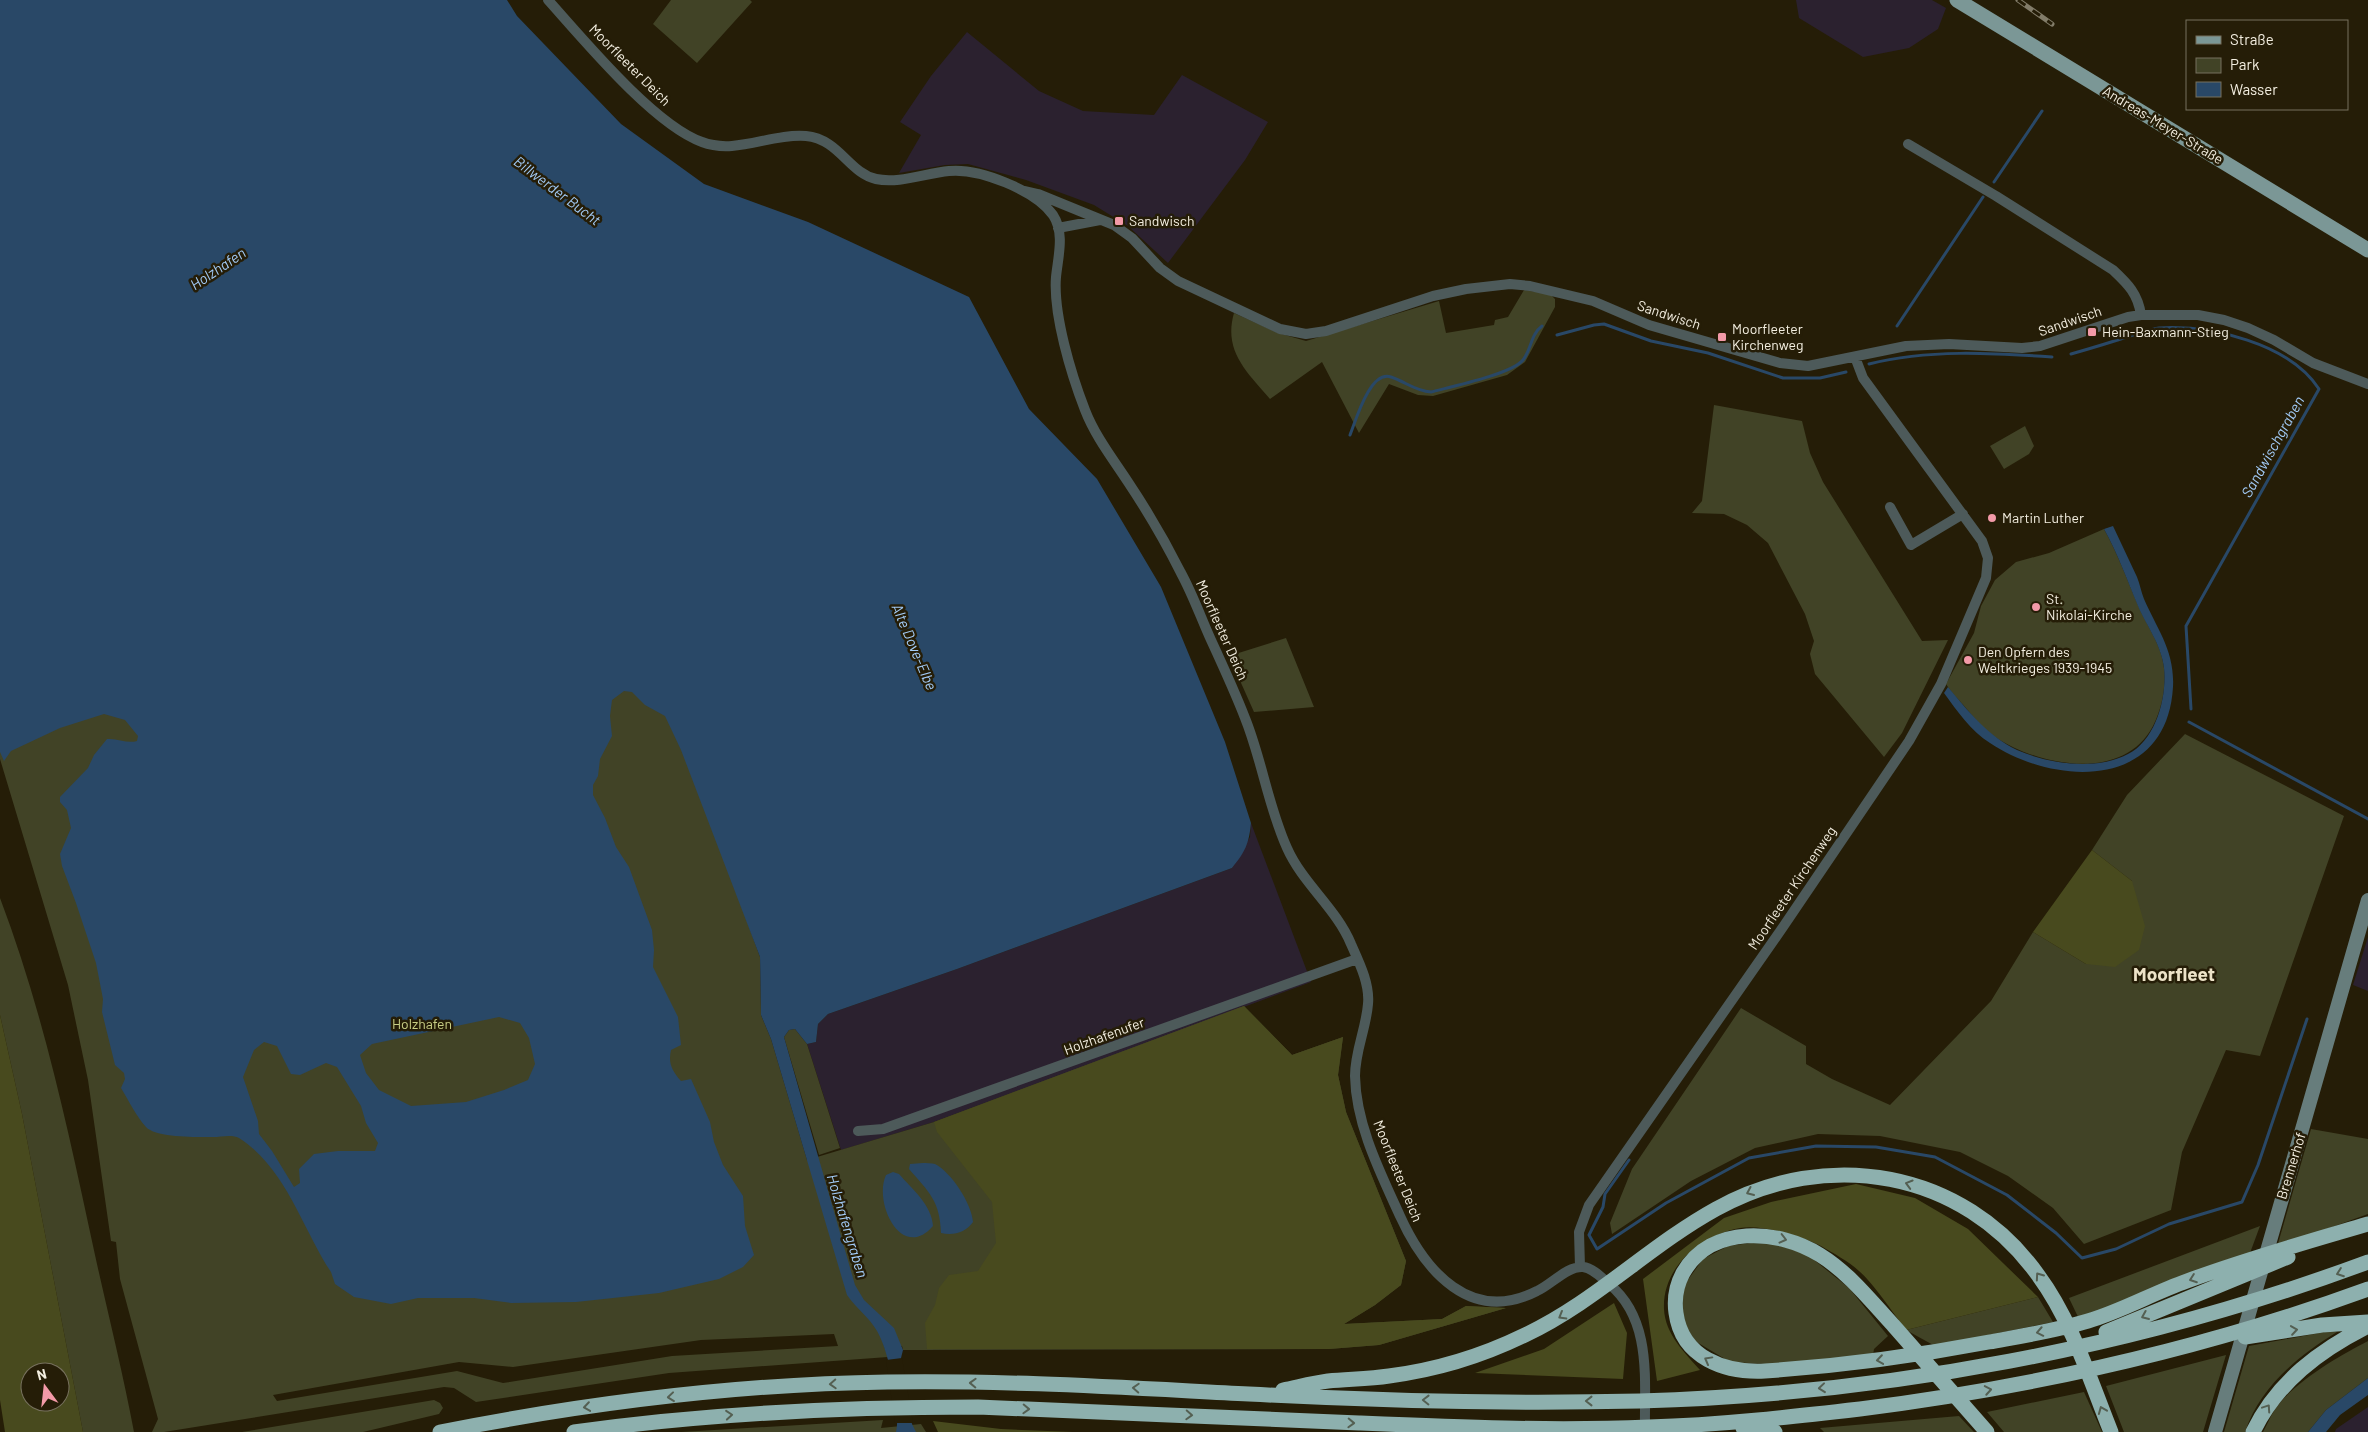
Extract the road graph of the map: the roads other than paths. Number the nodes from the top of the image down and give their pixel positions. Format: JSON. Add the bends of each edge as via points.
{"nodes":[{"id":1,"x":548,"y":0,"type":"edge"},
{"id":2,"x":1957,"y":0,"type":"edge"},
{"id":3,"x":1908,"y":144,"type":"dead end"},
{"id":4,"x":1021,"y":191,"type":"junction"},
{"id":5,"x":1101,"y":219,"type":"junction"},
{"id":6,"x":1058,"y":228,"type":"junction"},
{"id":7,"x":2368,"y":250,"type":"edge"},
{"id":8,"x":2141,"y":315,"type":"junction"},
{"id":9,"x":1855,"y":357,"type":"junction"},
{"id":10,"x":2368,"y":384,"type":"edge"},
{"id":11,"x":1890,"y":507,"type":"dead end"},
{"id":12,"x":1962,"y":514,"type":"junction"},
{"id":13,"x":2368,"y":900,"type":"edge"},
{"id":14,"x":1357,"y":959,"type":"junction"},
{"id":15,"x":858,"y":1131,"type":"dead end"},
{"id":16,"x":2368,"y":1224,"type":"edge"},
{"id":17,"x":2368,"y":1262,"type":"edge"},
{"id":18,"x":1580,"y":1267,"type":"junction"},
{"id":19,"x":2368,"y":1289,"type":"edge"},
{"id":20,"x":2368,"y":1324,"type":"edge"},
{"id":21,"x":2194,"y":1344,"type":"junction"},
{"id":22,"x":2060,"y":1351,"type":"junction"},
{"id":23,"x":1254,"y":1395,"type":"junction"},
{"id":24,"x":1707,"y":1425,"type":"junction"},
{"id":25,"x":1645,"y":1429,"type":"edge"},
{"id":26,"x":440,"y":1432,"type":"edge"},
{"id":27,"x":574,"y":1432,"type":"edge"},
{"id":28,"x":1775,"y":1432,"type":"edge"},
{"id":29,"x":1987,"y":1432,"type":"edge"},
{"id":30,"x":2111,"y":1432,"type":"edge"},
{"id":31,"x":2215,"y":1432,"type":"edge"},
{"id":32,"x":2253,"y":1432,"type":"edge"}],
"edges":[{"from":1,"to":4,"type":"street","name":"Moorfleeter Deich","via":[[643,101],[701,142],[731,146],[810,136],[832,145],[874,179],[899,179],[949,170],[968,171],[991,177]]},
{"from":2,"to":7,"type":"main road","name":"Andreas-Meyer-Straße"},
{"from":3,"to":8,"type":"street","via":[[2113,270],[2128,283],[2138,300]]},
{"from":4,"to":5,"type":"street","name":"Sandwisch","via":[[1038,194]]},
{"from":4,"to":6,"type":"street","name":"Moorfleeter Deich","via":[[1048,210],[1056,219]]},
{"from":5,"to":6,"type":"street"},
{"from":5,"to":9,"type":"street","name":"Sandwisch","via":[[1114,224],[1132,238],[1160,268],[1178,281],[1292,333],[1326,331],[1433,296],[1510,284],[1565,292],[1649,325],[1780,363],[1808,366]]},
{"from":6,"to":14,"type":"street","name":"Moorfleeter Deich","via":[[1056,302],[1087,415],[1157,526],[1185,580],[1246,720],[1288,852],[1306,882],[1337,918]]},
{"from":8,"to":9,"type":"street","name":"Sandwisch","via":[[2040,346],[1906,346]]},
{"from":8,"to":10,"type":"street","name":"Sandwisch","via":[[2198,315],[2224,320],[2274,340],[2313,363]]},
{"from":9,"to":12,"type":"street","name":"Moorfleeter Kirchenweg","via":[[1862,378]]},
{"from":11,"to":12,"type":"street","via":[[1911,545]]},
{"from":12,"to":18,"type":"street","name":"Moorfleeter Kirchenweg","via":[[1986,549],[1988,570],[1941,684],[1909,741],[1589,1205],[1579,1232]]},
{"from":13,"to":31,"type":"street","name":"Brennerhof"},
{"from":14,"to":15,"type":"street","name":"Holzhafenufer","via":[[883,1130]]},
{"from":14,"to":18,"type":"street","name":"Moorfleeter Deich","via":[[1365,980],[1368,1006],[1356,1060],[1357,1098],[1372,1151],[1412,1243],[1450,1287],[1481,1300],[1500,1301],[1535,1293]]},
{"from":16,"to":22,"type":"highway","one_way":true},
{"from":16,"to":29,"type":"highway","one_way":true,"via":[[2213,1271],[2112,1313],[2071,1326],[1950,1349],[1797,1369],[1737,1370],[1704,1359],[1690,1347],[1676,1317],[1676,1292],[1684,1271],[1714,1245],[1748,1235],[1782,1238],[1801,1245],[1832,1263],[1860,1289],[1910,1344],[1970,1413]]},
{"from":17,"to":22,"type":"highway","one_way":true,"via":[[2254,1300]]},
{"from":18,"to":25,"type":"street","via":[[1591,1269],[1619,1292],[1635,1317],[1643,1353]]},
{"from":19,"to":21,"type":"highway"},
{"from":21,"to":20,"type":"highway","one_way":true,"via":[[2322,1325]]},
{"from":32,"to":20,"type":"highway","one_way":true,"via":[[2284,1385],[2312,1359]]},
{"from":24,"to":21,"type":"highway","one_way":true,"via":[[1820,1414],[1985,1391],[2066,1376]]},
{"from":22,"to":23,"type":"highway","one_way":true,"via":[[1915,1377],[1801,1390],[1644,1400],[1484,1402]]},
{"from":23,"to":26,"type":"highway","one_way":true,"via":[[1092,1386],[881,1382],[746,1389],[635,1401]]},
{"from":30,"to":23,"type":"highway","one_way":true,"via":[[2063,1318],[2050,1293],[2018,1249],[1986,1222],[1955,1202],[1900,1181],[1868,1175],[1795,1178],[1757,1189],[1697,1220],[1568,1312],[1491,1350],[1452,1363],[1388,1376],[1328,1381]]},
{"from":24,"to":25,"type":"highway"},
{"from":24,"to":28,"type":"highway"},
{"from":27,"to":25,"type":"highway","one_way":true,"via":[[738,1414],[886,1407],[978,1407],[1484,1428]]}]}
